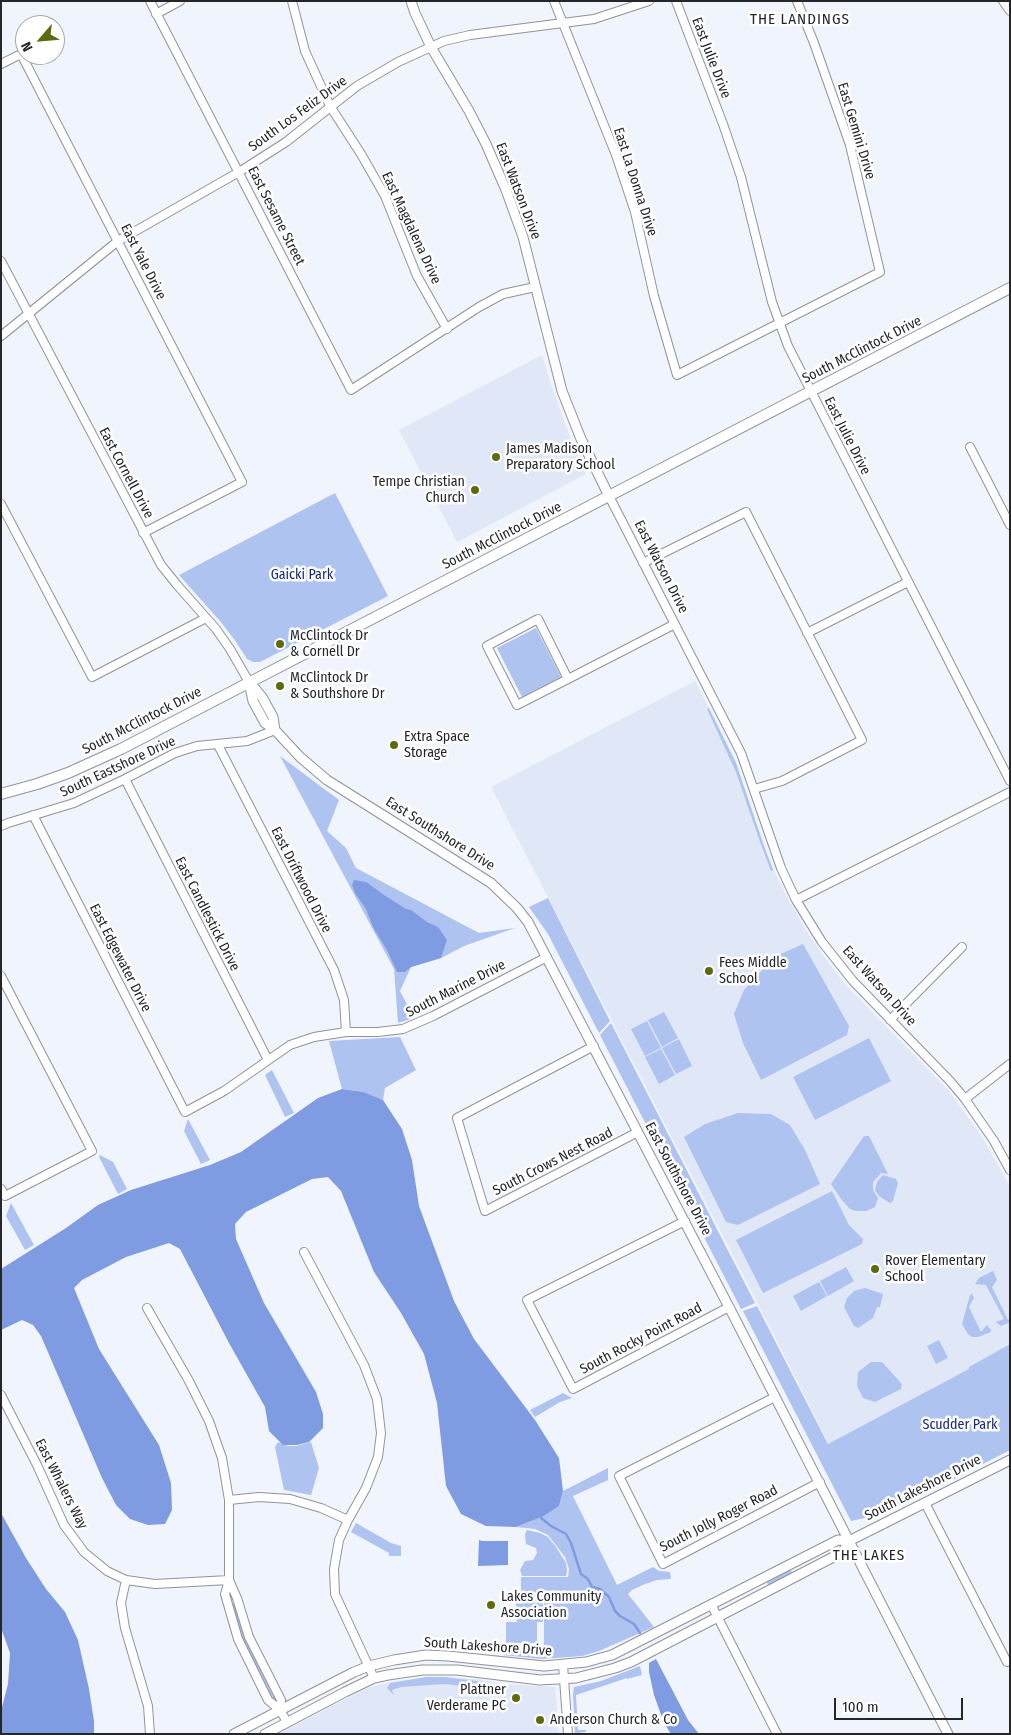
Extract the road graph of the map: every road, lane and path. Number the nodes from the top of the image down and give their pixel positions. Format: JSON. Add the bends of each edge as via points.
{"nodes":[{"id":1,"x":150,"y":1,"type":"edge"},
{"id":2,"x":180,"y":1,"type":"edge"},
{"id":3,"x":292,"y":1,"type":"edge"},
{"id":4,"x":411,"y":1,"type":"edge"},
{"id":5,"x":554,"y":1,"type":"edge"},
{"id":6,"x":649,"y":1,"type":"edge"},
{"id":7,"x":676,"y":1,"type":"edge"},
{"id":8,"x":797,"y":1,"type":"edge"},
{"id":9,"x":1002,"y":1,"type":"edge"},
{"id":10,"x":1010,"y":11,"type":"edge"},
{"id":11,"x":156,"y":14,"type":"junction"},
{"id":12,"x":563,"y":24,"type":"junction"},
{"id":13,"x":431,"y":47,"type":"junction"},
{"id":14,"x":1,"y":64,"type":"edge"},
{"id":15,"x":330,"y":106,"type":"junction"},
{"id":16,"x":239,"y":172,"type":"junction"},
{"id":17,"x":118,"y":241,"type":"junction"},
{"id":18,"x":1,"y":261,"type":"edge"},
{"id":19,"x":535,"y":287,"type":"junction"},
{"id":20,"x":1010,"y":288,"type":"edge"},
{"id":21,"x":28,"y":313,"type":"junction"},
{"id":22,"x":779,"y":323,"type":"junction"},
{"id":23,"x":447,"y":329,"type":"junction"},
{"id":24,"x":1,"y":336,"type":"edge"},
{"id":25,"x":810,"y":392,"type":"junction"},
{"id":26,"x":970,"y":447,"type":"dead end"},
{"id":27,"x":609,"y":496,"type":"junction"},
{"id":28,"x":1,"y":504,"type":"edge"},
{"id":29,"x":1010,"y":525,"type":"edge"},
{"id":30,"x":143,"y":533,"type":"junction"},
{"id":31,"x":643,"y":562,"type":"junction"},
{"id":32,"x":908,"y":582,"type":"junction"},
{"id":33,"x":206,"y":618,"type":"junction"},
{"id":34,"x":675,"y":624,"type":"junction"},
{"id":35,"x":807,"y":633,"type":"junction"},
{"id":36,"x":568,"y":679,"type":"junction"},
{"id":37,"x":249,"y":682,"type":"junction"},
{"id":38,"x":275,"y":730,"type":"junction"},
{"id":39,"x":218,"y":745,"type":"junction"},
{"id":40,"x":125,"y":780,"type":"junction"},
{"id":41,"x":1010,"y":781,"type":"edge"},
{"id":42,"x":754,"y":789,"type":"junction"},
{"id":43,"x":1010,"y":792,"type":"edge"},
{"id":44,"x":1,"y":794,"type":"edge"},
{"id":45,"x":32,"y":815,"type":"junction"},
{"id":46,"x":1,"y":826,"type":"edge"},
{"id":47,"x":796,"y":900,"type":"junction"},
{"id":48,"x":962,"y":947,"type":"dead end"},
{"id":49,"x":547,"y":957,"type":"junction"},
{"id":50,"x":1,"y":976,"type":"edge"},
{"id":51,"x":890,"y":1020,"type":"junction"},
{"id":52,"x":346,"y":1032,"type":"junction"},
{"id":53,"x":594,"y":1046,"type":"junction"},
{"id":54,"x":268,"y":1060,"type":"junction"},
{"id":55,"x":1010,"y":1064,"type":"edge"},
{"id":56,"x":965,"y":1099,"type":"junction"},
{"id":57,"x":185,"y":1112,"type":"joint"},
{"id":58,"x":638,"y":1132,"type":"junction"},
{"id":59,"x":1010,"y":1170,"type":"edge"},
{"id":60,"x":3,"y":1193,"type":"edge"},
{"id":61,"x":685,"y":1221,"type":"junction"},
{"id":62,"x":304,"y":1252,"type":"dead end"},
{"id":63,"x":730,"y":1307,"type":"junction"},
{"id":64,"x":147,"y":1308,"type":"dead end"},
{"id":65,"x":1,"y":1395,"type":"edge"},
{"id":66,"x":775,"y":1397,"type":"junction"},
{"id":67,"x":1010,"y":1460,"type":"edge"},
{"id":68,"x":820,"y":1482,"type":"junction"},
{"id":69,"x":228,"y":1500,"type":"junction"},
{"id":70,"x":925,"y":1503,"type":"junction"},
{"id":71,"x":348,"y":1520,"type":"junction"},
{"id":72,"x":849,"y":1541,"type":"junction"},
{"id":73,"x":126,"y":1580,"type":"junction"},
{"id":74,"x":229,"y":1580,"type":"junction"},
{"id":75,"x":711,"y":1604,"type":"junction"},
{"id":76,"x":717,"y":1617,"type":"junction"},
{"id":77,"x":496,"y":1661,"type":"junction"},
{"id":78,"x":1010,"y":1661,"type":"edge"},
{"id":79,"x":563,"y":1665,"type":"junction"},
{"id":80,"x":369,"y":1666,"type":"junction"},
{"id":81,"x":494,"y":1675,"type":"junction"},
{"id":82,"x":374,"y":1678,"type":"junction"},
{"id":83,"x":564,"y":1679,"type":"junction"},
{"id":84,"x":280,"y":1710,"type":"junction"},
{"id":85,"x":287,"y":1722,"type":"junction"},
{"id":86,"x":150,"y":1734,"type":"edge"},
{"id":87,"x":234,"y":1734,"type":"edge"},
{"id":88,"x":265,"y":1734,"type":"edge"},
{"id":89,"x":568,"y":1734,"type":"edge"},
{"id":90,"x":777,"y":1734,"type":"edge"},
{"id":91,"x":948,"y":1734,"type":"edge"}],
"edges":[{"from":1,"to":11,"type":"street","name":"East Sesame Street"},
{"from":2,"to":11,"type":"street"},
{"from":3,"to":15,"type":"street","name":"East Magdalena Drive","via":[[305,51]]},
{"from":4,"to":13,"type":"street","name":"East Watson Drive"},
{"from":5,"to":12,"type":"street","name":"East La Donna Drive"},
{"from":6,"to":12,"type":"street","name":"South Los Feliz Drive","via":[[594,19]]},
{"from":7,"to":22,"type":"street","name":"East Julie Drive","via":[[741,177]]},
{"from":8,"to":22,"type":"street","name":"East Gemini Drive","via":[[850,145],[880,272]]},
{"from":9,"to":10,"type":"street"},
{"from":11,"to":16,"type":"street","name":"East Sesame Street"},
{"from":12,"to":13,"type":"street","name":"South Los Feliz Drive","via":[[470,35]]},
{"from":12,"to":22,"type":"street","name":"East La Donna Drive","via":[[616,155],[677,375]]},
{"from":13,"to":15,"type":"street","name":"South Los Feliz Drive","via":[[379,73]]},
{"from":13,"to":19,"type":"street","name":"East Watson Drive","via":[[486,144],[506,190],[523,237]]},
{"from":14,"to":17,"type":"street","name":"East Yale Drive","via":[[21,54]]},
{"from":15,"to":16,"type":"street","name":"South Los Feliz Drive","via":[[286,142]]},
{"from":15,"to":23,"type":"street","name":"East Magdalena Drive","via":[[385,196],[417,276]]},
{"from":16,"to":17,"type":"street","name":"South Los Feliz Drive"},
{"from":16,"to":23,"type":"street","name":"East Sesame Street","via":[[351,390]]},
{"from":17,"to":21,"type":"street","name":"South Los Feliz Drive"},
{"from":17,"to":30,"type":"street","name":"East Yale Drive","via":[[242,482]]},
{"from":18,"to":21,"type":"street","name":"East Cornell Drive"},
{"from":19,"to":23,"type":"street","via":[[503,294]]},
{"from":19,"to":27,"type":"street","name":"East Watson Drive","via":[[562,391],[581,440]]},
{"from":20,"to":25,"type":"main road","name":"South McClintock Drive"},
{"from":21,"to":24,"type":"street","name":"South Los Feliz Drive"},
{"from":21,"to":30,"type":"street","name":"East Cornell Drive"},
{"from":22,"to":25,"type":"street","name":"East Julie Drive"},
{"from":25,"to":27,"type":"main road","name":"South McClintock Drive"},
{"from":25,"to":32,"type":"street","name":"East Julie Drive"},
{"from":26,"to":29,"type":"street"},
{"from":27,"to":31,"type":"street","name":"East Watson Drive"},
{"from":27,"to":37,"type":"main road","name":"South McClintock Drive"},
{"from":28,"to":33,"type":"street","via":[[92,677]]},
{"from":30,"to":33,"type":"street","name":"East Cornell Drive","via":[[161,565]]},
{"from":31,"to":34,"type":"street","name":"East Watson Drive"},
{"from":31,"to":35,"type":"street","via":[[746,512]]},
{"from":32,"to":35,"type":"street"},
{"from":32,"to":41,"type":"street","name":"East Julie Drive"},
{"from":33,"to":37,"type":"street","name":"East Cornell Drive","via":[[230,648]]},
{"from":34,"to":36,"type":"street"},
{"from":34,"to":42,"type":"street","name":"East Watson Drive","via":[[741,753]]},
{"from":35,"to":42,"type":"street","via":[[862,740],[782,781]]},
{"from":36,"to":36,"type":"street","via":[[538,619],[487,646],[517,705]]},
{"from":37,"to":38,"type":"street","name":"East Southshore Drive","via":[[265,723]]},
{"from":37,"to":44,"type":"main road","name":"South McClintock Drive","via":[[89,764]]},
{"from":38,"to":39,"type":"street","name":"South Eastshore Drive","via":[[247,742]]},
{"from":38,"to":49,"type":"street","name":"East Southshore Drive","via":[[328,780],[491,883],[525,918]]},
{"from":39,"to":40,"type":"street","name":"South Eastshore Drive","via":[[196,746],[174,753]]},
{"from":39,"to":52,"type":"street","name":"East Driftwood Drive","via":[[334,970],[344,1000]]},
{"from":40,"to":45,"type":"street","name":"South Eastshore Drive","via":[[74,803]]},
{"from":40,"to":54,"type":"street","name":"East Candlestick Drive"},
{"from":42,"to":47,"type":"street","name":"East Watson Drive","via":[[781,868]]},
{"from":43,"to":47,"type":"street"},
{"from":45,"to":46,"type":"street","name":"South Eastshore Drive"},
{"from":45,"to":57,"type":"street","name":"East Edgewater Drive"},
{"from":47,"to":51,"type":"street","name":"East Watson Drive","via":[[843,969]]},
{"from":48,"to":51,"type":"street"},
{"from":49,"to":52,"type":"street","name":"South Marine Drive","via":[[403,1030]]},
{"from":49,"to":53,"type":"street","name":"East Southshore Drive"},
{"from":50,"to":60,"type":"street","via":[[92,1151]]},
{"from":51,"to":56,"type":"street","name":"East Watson Drive"},
{"from":52,"to":54,"type":"street","name":"South Marine Drive","via":[[298,1042]]},
{"from":53,"to":58,"type":"street","name":"East Southshore Drive"},
{"from":53,"to":58,"type":"street","name":"South Crows Nest Road","via":[[457,1118],[485,1211]]},
{"from":54,"to":57,"type":"street","name":"South Marine Drive","via":[[224,1091]]},
{"from":55,"to":56,"type":"street"},
{"from":56,"to":59,"type":"street","name":"East Watson Drive"},
{"from":58,"to":61,"type":"street","name":"East Southshore Drive"},
{"from":61,"to":63,"type":"street","name":"East Southshore Drive"},
{"from":61,"to":63,"type":"street","name":"South Rocky Point Road","via":[[527,1300],[573,1389]]},
{"from":62,"to":71,"type":"street","via":[[364,1365],[377,1399],[381,1433],[378,1457]]},
{"from":63,"to":66,"type":"street","name":"East Southshore Drive"},
{"from":64,"to":69,"type":"street","via":[[209,1421],[222,1458]]},
{"from":65,"to":73,"type":"street","name":"East Whalers Way","via":[[64,1525],[84,1552],[107,1571]]},
{"from":66,"to":68,"type":"street","name":"East Southshore Drive"},
{"from":66,"to":68,"type":"street","name":"South Jolly Roger Road","via":[[619,1476],[663,1564]]},
{"from":67,"to":70,"type":"street","name":"South Lakeshore Drive"},
{"from":68,"to":72,"type":"street","name":"East Southshore Drive"},
{"from":69,"to":71,"type":"street","via":[[290,1498]]},
{"from":69,"to":74,"type":"street"},
{"from":70,"to":72,"type":"street","name":"South Lakeshore Drive"},
{"from":70,"to":78,"type":"street","via":[[1007,1662]]},
{"from":71,"to":80,"type":"street","via":[[339,1540],[334,1569],[335,1594]]},
{"from":72,"to":75,"type":"street","name":"South Lakeshore Drive","via":[[838,1540]]},
{"from":72,"to":76,"type":"street","name":"South Lakeshore Drive","via":[[843,1552]]},
{"from":72,"to":91,"type":"street","name":"East Southshore Drive"},
{"from":73,"to":74,"type":"street","name":"East Whalers Way","via":[[156,1584]]},
{"from":73,"to":86,"type":"street","via":[[121,1603],[148,1706]]},
{"from":74,"to":84,"type":"street","via":[[249,1637],[281,1700]]},
{"from":74,"to":84,"type":"street","via":[[225,1594],[238,1639],[268,1700]]},
{"from":75,"to":76,"type":"street"},
{"from":75,"to":79,"type":"street","name":"South Lakeshore Drive","via":[[616,1653]]},
{"from":76,"to":83,"type":"street","name":"South Lakeshore Drive","via":[[615,1668]]},
{"from":76,"to":90,"type":"street"},
{"from":77,"to":79,"type":"street","name":"South Lakeshore Drive","via":[[534,1666]]},
{"from":77,"to":80,"type":"street","name":"South Lakeshore Drive","via":[[426,1655]]},
{"from":77,"to":81,"type":"street"},
{"from":79,"to":83,"type":"street"},
{"from":80,"to":82,"type":"street"},
{"from":80,"to":84,"type":"street","name":"South Lakeshore Drive"},
{"from":81,"to":82,"type":"street","name":"South Lakeshore Drive","via":[[422,1670]]},
{"from":81,"to":83,"type":"street","name":"South Lakeshore Drive"},
{"from":82,"to":85,"type":"street","name":"South Lakeshore Drive"},
{"from":83,"to":89,"type":"street"},
{"from":84,"to":85,"type":"street"},
{"from":84,"to":87,"type":"street","name":"South Lakeshore Drive"},
{"from":85,"to":88,"type":"street","name":"South Lakeshore Drive"}]}
